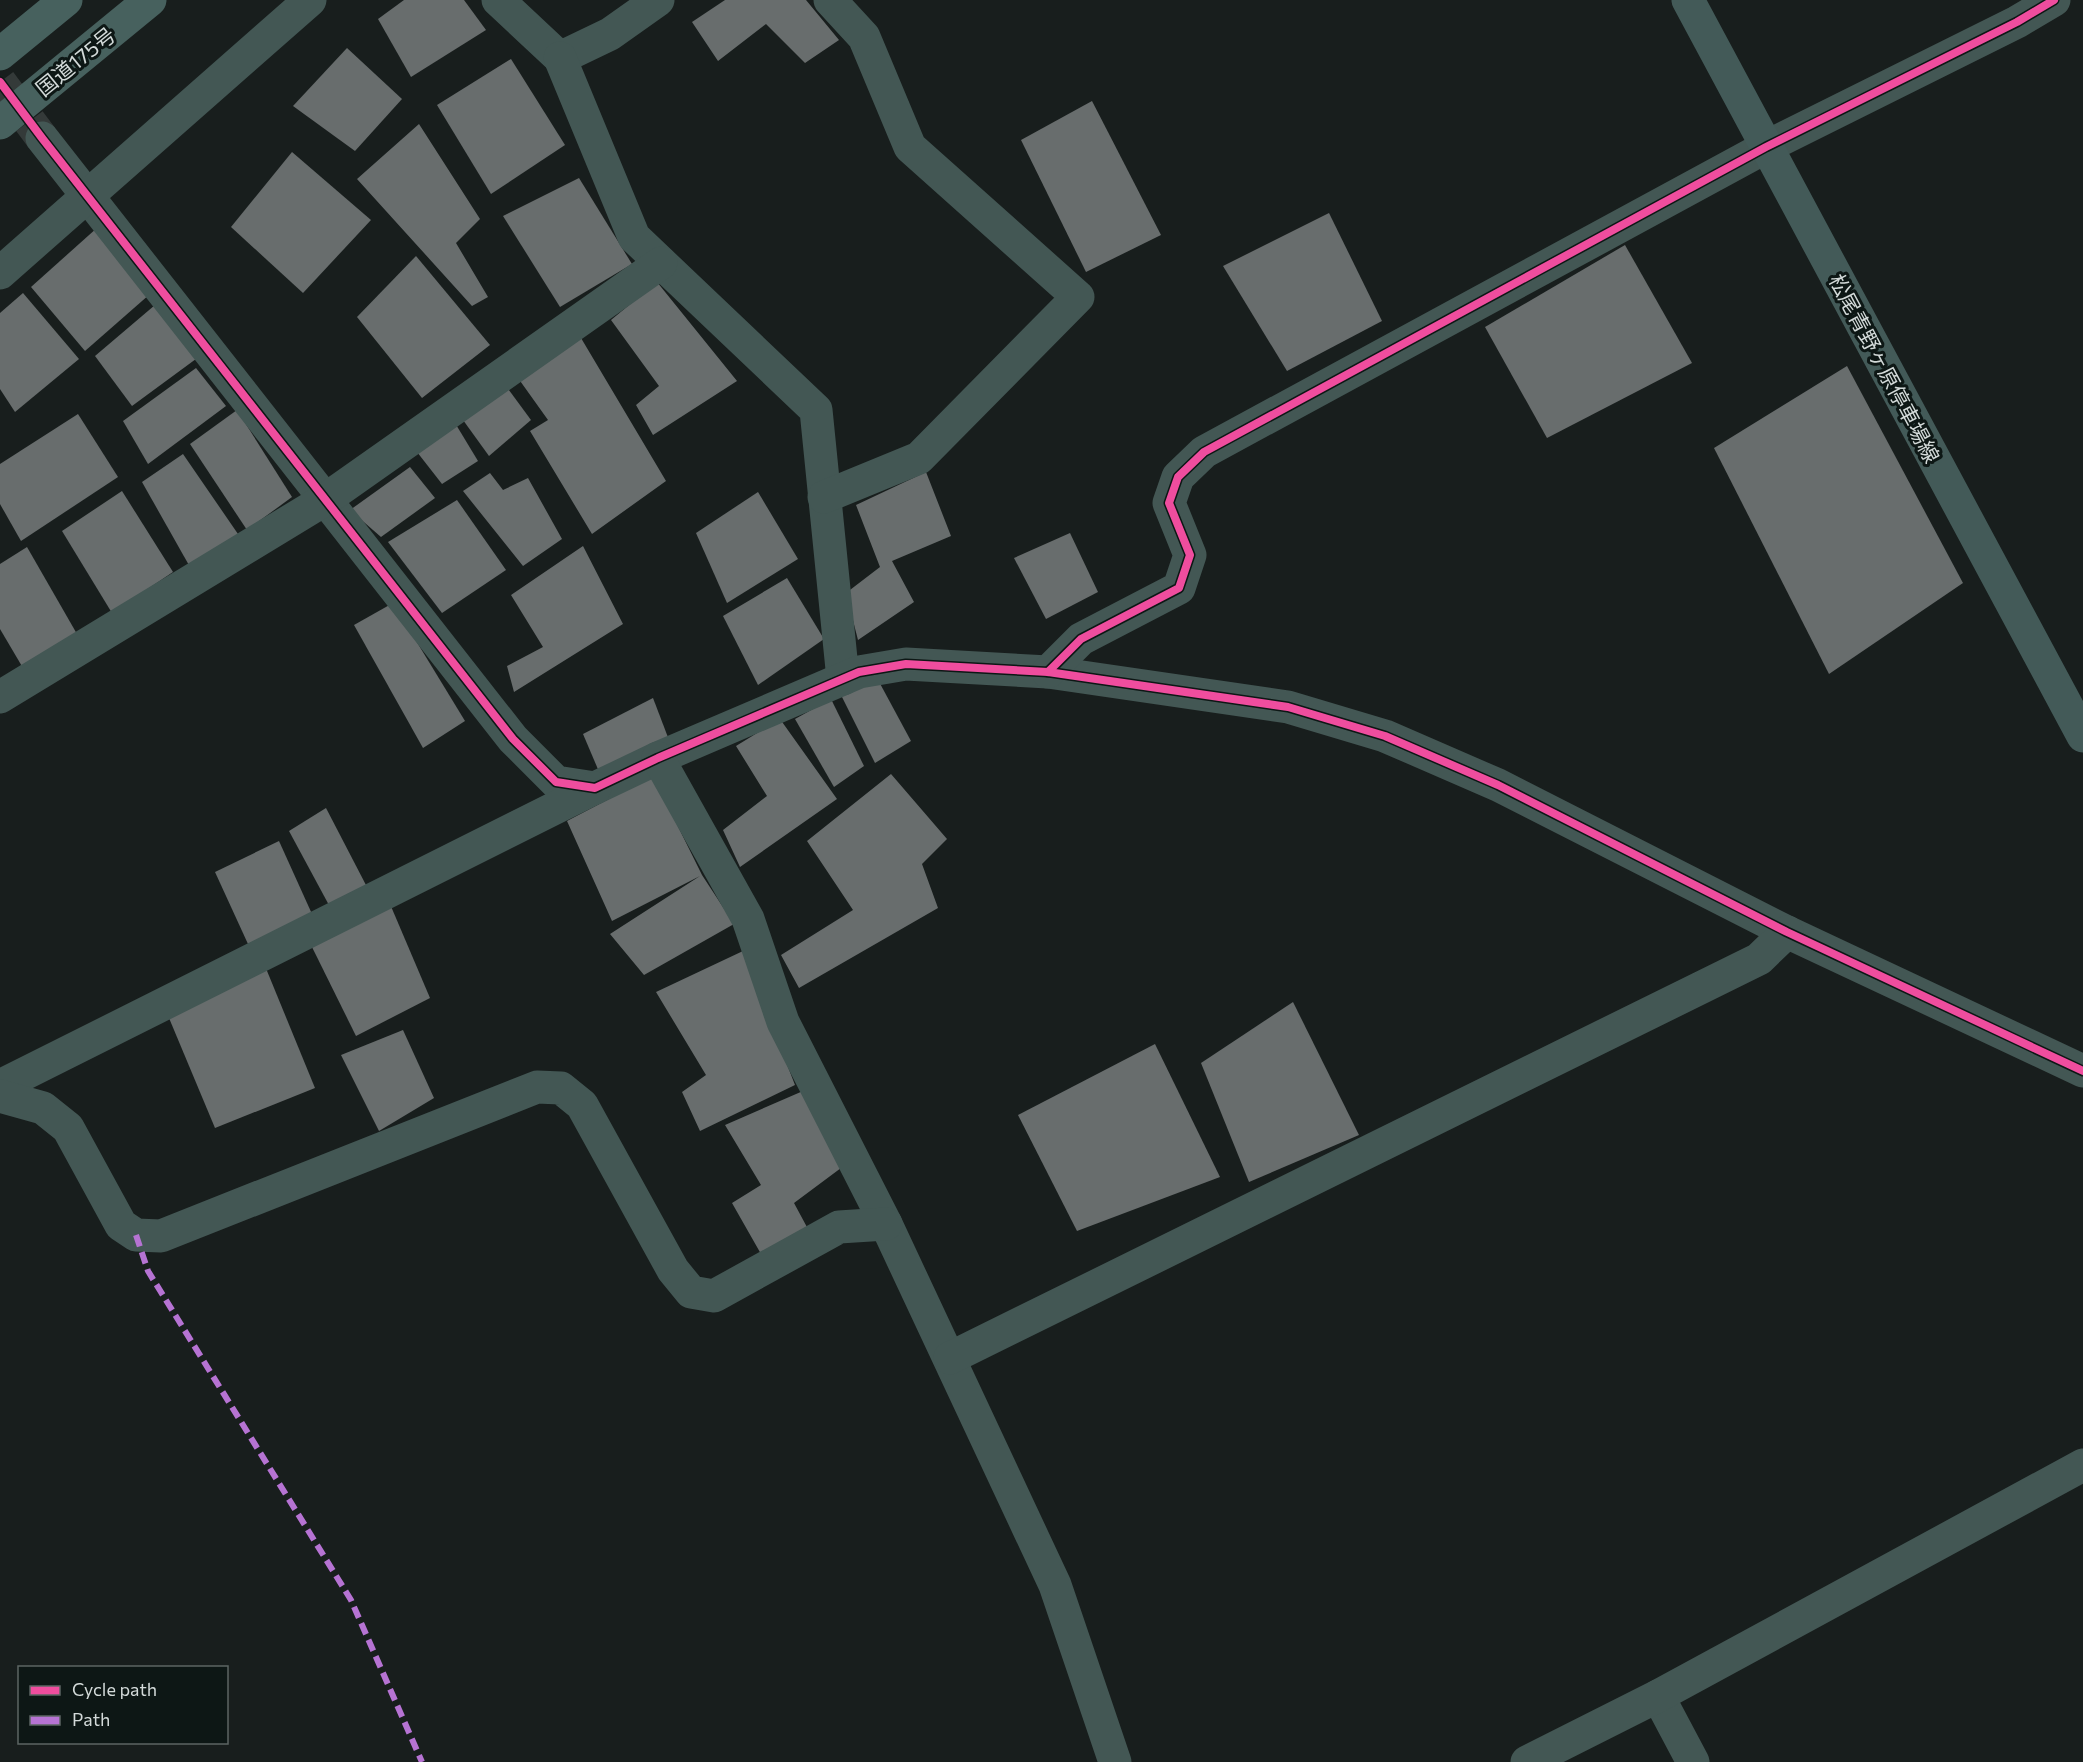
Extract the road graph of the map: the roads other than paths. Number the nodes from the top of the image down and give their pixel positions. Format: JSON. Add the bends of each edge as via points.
{"nodes":[{"id":1,"x":66,"y":0,"type":"edge"},
{"id":2,"x":150,"y":0,"type":"edge"},
{"id":3,"x":310,"y":0,"type":"edge"},
{"id":4,"x":498,"y":0,"type":"edge"},
{"id":5,"x":658,"y":0,"type":"edge"},
{"id":6,"x":830,"y":0,"type":"edge"},
{"id":7,"x":1688,"y":0,"type":"edge"},
{"id":8,"x":2054,"y":0,"type":"edge"},
{"id":9,"x":0,"y":54,"type":"edge"},
{"id":10,"x":560,"y":58,"type":"junction"},
{"id":11,"x":0,"y":123,"type":"edge"},
{"id":12,"x":42,"y":138,"type":"tunnel mouth"},
{"id":13,"x":1766,"y":147,"type":"junction"},
{"id":14,"x":87,"y":196,"type":"junction"},
{"id":15,"x":661,"y":263,"type":"junction"},
{"id":16,"x":0,"y":273,"type":"edge"},
{"id":17,"x":824,"y":496,"type":"junction"},
{"id":18,"x":326,"y":499,"type":"junction"},
{"id":19,"x":1048,"y":672,"type":"junction"},
{"id":20,"x":843,"y":679,"type":"junction"},
{"id":21,"x":0,"y":696,"type":"edge"},
{"id":22,"x":2083,"y":736,"type":"edge"},
{"id":23,"x":658,"y":758,"type":"junction"},
{"id":24,"x":595,"y":788,"type":"junction"},
{"id":25,"x":1787,"y":932,"type":"junction"},
{"id":26,"x":2083,"y":1071,"type":"edge"},
{"id":27,"x":0,"y":1086,"type":"edge"},
{"id":28,"x":0,"y":1096,"type":"edge"},
{"id":29,"x":886,"y":1224,"type":"junction"},
{"id":30,"x":950,"y":1358,"type":"junction"},
{"id":31,"x":2083,"y":1465,"type":"edge"},
{"id":32,"x":1658,"y":1696,"type":"junction"},
{"id":33,"x":1115,"y":1762,"type":"edge"},
{"id":34,"x":1527,"y":1762,"type":"edge"},
{"id":35,"x":1693,"y":1762,"type":"edge"}],
"edges":[{"from":1,"to":9,"type":"highway"},
{"from":2,"to":11,"type":"highway","name":"国道175号"},
{"from":3,"to":14,"type":"street"},
{"from":4,"to":10,"type":"street"},
{"from":5,"to":10,"type":"street","via":[[610,34]]},
{"from":6,"to":17,"type":"street","via":[[864,37],[910,147],[1077,297],[919,458]]},
{"from":7,"to":13,"type":"main road","name":"松尾青野ヶ原停車場線"},
{"from":8,"to":13,"type":"street"},
{"from":10,"to":15,"type":"street","via":[[634,237]]},
{"from":12,"to":14,"type":"street"},
{"from":13,"to":19,"type":"street","via":[[1204,452],[1178,477],[1169,503],[1190,555],[1179,588],[1081,639]]},
{"from":13,"to":22,"type":"main road","name":"松尾青野ヶ原停車場線"},
{"from":14,"to":16,"type":"street"},
{"from":14,"to":18,"type":"street"},
{"from":15,"to":17,"type":"street","via":[[816,410]]},
{"from":15,"to":18,"type":"street"},
{"from":17,"to":20,"type":"street"},
{"from":18,"to":21,"type":"street"},
{"from":18,"to":24,"type":"street","via":[[513,739],[556,782]]},
{"from":19,"to":20,"type":"street","via":[[906,664],[859,672]]},
{"from":19,"to":25,"type":"street","via":[[1288,707],[1385,736],[1498,785]]},
{"from":20,"to":23,"type":"street"},
{"from":23,"to":24,"type":"street"},
{"from":23,"to":29,"type":"street","via":[[748,919],[783,1022]]},
{"from":24,"to":27,"type":"street"},
{"from":25,"to":26,"type":"street"},
{"from":25,"to":30,"type":"street","via":[[1759,959]]},
{"from":28,"to":29,"type":"street","via":[[43,1108],[68,1128],[121,1225],[136,1235],[161,1236],[537,1087],[561,1088],[582,1105],[673,1270],[691,1292],[714,1296],[839,1227]]},
{"from":29,"to":30,"type":"street"},
{"from":30,"to":33,"type":"street","via":[[1055,1585]]},
{"from":31,"to":32,"type":"street"},
{"from":32,"to":34,"type":"street"},
{"from":32,"to":35,"type":"street"}]}
